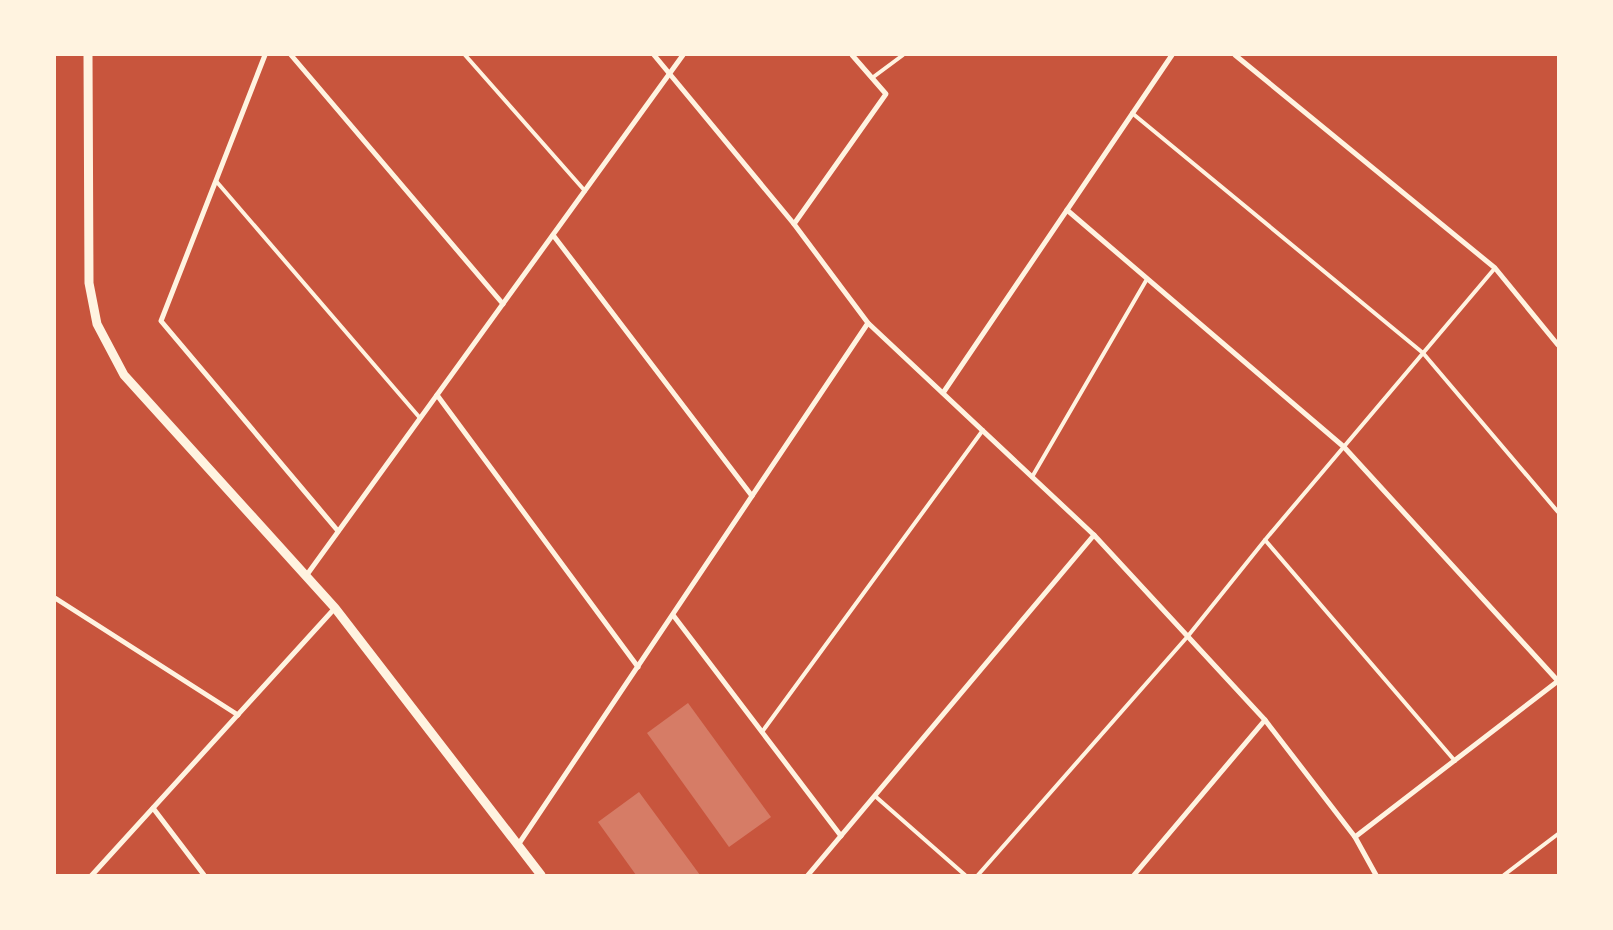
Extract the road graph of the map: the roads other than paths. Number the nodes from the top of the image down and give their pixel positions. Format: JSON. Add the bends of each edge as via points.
{"nodes":[{"id":1,"x":88,"y":55,"type":"edge"},
{"id":2,"x":265,"y":55,"type":"edge"},
{"id":3,"x":291,"y":55,"type":"edge"},
{"id":4,"x":465,"y":55,"type":"edge"},
{"id":5,"x":654,"y":55,"type":"edge"},
{"id":6,"x":683,"y":55,"type":"edge"},
{"id":7,"x":852,"y":55,"type":"edge"},
{"id":8,"x":904,"y":55,"type":"edge"},
{"id":9,"x":1172,"y":55,"type":"edge"},
{"id":10,"x":1235,"y":55,"type":"edge"},
{"id":11,"x":670,"y":73,"type":"junction"},
{"id":12,"x":872,"y":78,"type":"junction"},
{"id":13,"x":1132,"y":114,"type":"junction"},
{"id":14,"x":216,"y":180,"type":"junction"},
{"id":15,"x":585,"y":191,"type":"junction"},
{"id":16,"x":1067,"y":210,"type":"junction"},
{"id":17,"x":794,"y":224,"type":"junction"},
{"id":18,"x":553,"y":235,"type":"junction"},
{"id":19,"x":1495,"y":268,"type":"junction"},
{"id":20,"x":1147,"y":278,"type":"junction"},
{"id":21,"x":503,"y":304,"type":"junction"},
{"id":22,"x":868,"y":323,"type":"junction"},
{"id":23,"x":1558,"y":345,"type":"edge"},
{"id":24,"x":1423,"y":353,"type":"junction"},
{"id":25,"x":942,"y":393,"type":"junction"},
{"id":26,"x":437,"y":395,"type":"junction"},
{"id":27,"x":420,"y":418,"type":"junction"},
{"id":28,"x":983,"y":430,"type":"junction"},
{"id":29,"x":1344,"y":447,"type":"junction"},
{"id":30,"x":1032,"y":477,"type":"junction"},
{"id":31,"x":752,"y":496,"type":"junction"},
{"id":32,"x":1558,"y":512,"type":"edge"},
{"id":33,"x":338,"y":531,"type":"junction"},
{"id":34,"x":1094,"y":535,"type":"junction"},
{"id":35,"x":1265,"y":540,"type":"junction"},
{"id":36,"x":306,"y":576,"type":"junction"},
{"id":37,"x":55,"y":598,"type":"edge"},
{"id":38,"x":335,"y":608,"type":"junction"},
{"id":39,"x":672,"y":615,"type":"junction"},
{"id":40,"x":1188,"y":636,"type":"junction"},
{"id":41,"x":638,"y":667,"type":"junction"},
{"id":42,"x":1558,"y":681,"type":"edge"},
{"id":43,"x":238,"y":715,"type":"junction"},
{"id":44,"x":1264,"y":720,"type":"junction"},
{"id":45,"x":762,"y":732,"type":"junction"},
{"id":46,"x":1455,"y":761,"type":"junction"},
{"id":47,"x":875,"y":796,"type":"junction"},
{"id":48,"x":153,"y":808,"type":"junction"},
{"id":49,"x":1558,"y":834,"type":"edge"},
{"id":50,"x":840,"y":836,"type":"junction"},
{"id":51,"x":1355,"y":837,"type":"junction"},
{"id":52,"x":518,"y":845,"type":"junction"},
{"id":53,"x":92,"y":875,"type":"edge"},
{"id":54,"x":204,"y":875,"type":"edge"},
{"id":55,"x":541,"y":875,"type":"edge"},
{"id":56,"x":808,"y":875,"type":"edge"},
{"id":57,"x":966,"y":875,"type":"edge"},
{"id":58,"x":978,"y":875,"type":"edge"},
{"id":59,"x":1134,"y":875,"type":"edge"},
{"id":60,"x":1376,"y":875,"type":"edge"},
{"id":61,"x":1504,"y":875,"type":"edge"}],
"edges":[{"from":1,"to":36,"type":"street","via":[[89,283],[97,324],[124,375]]},
{"from":2,"to":14,"type":"street"},
{"from":3,"to":21,"type":"street"},
{"from":4,"to":15,"type":"lane"},
{"from":5,"to":11,"type":"street"},
{"from":6,"to":11,"type":"street"},
{"from":7,"to":12,"type":"street"},
{"from":8,"to":12,"type":"lane"},
{"from":9,"to":13,"type":"street"},
{"from":10,"to":19,"type":"street"},
{"from":11,"to":15,"type":"street"},
{"from":11,"to":17,"type":"street"},
{"from":12,"to":17,"type":"street","via":[[886,94]]},
{"from":13,"to":16,"type":"street"},
{"from":13,"to":24,"type":"lane"},
{"from":14,"to":27,"type":"lane"},
{"from":14,"to":33,"type":"street","via":[[162,321]]},
{"from":15,"to":18,"type":"street"},
{"from":16,"to":20,"type":"street"},
{"from":16,"to":25,"type":"street"},
{"from":17,"to":22,"type":"street"},
{"from":18,"to":21,"type":"street"},
{"from":18,"to":31,"type":"street"},
{"from":19,"to":23,"type":"street"},
{"from":19,"to":24,"type":"lane"},
{"from":20,"to":29,"type":"street"},
{"from":20,"to":30,"type":"lane"},
{"from":21,"to":26,"type":"street"},
{"from":22,"to":25,"type":"street"},
{"from":22,"to":31,"type":"street"},
{"from":24,"to":29,"type":"lane"},
{"from":24,"to":32,"type":"lane"},
{"from":25,"to":28,"type":"street"},
{"from":26,"to":27,"type":"street"},
{"from":26,"to":41,"type":"street"},
{"from":27,"to":33,"type":"street"},
{"from":28,"to":30,"type":"street"},
{"from":28,"to":45,"type":"lane"},
{"from":29,"to":35,"type":"lane"},
{"from":29,"to":42,"type":"street"},
{"from":30,"to":34,"type":"street"},
{"from":31,"to":39,"type":"street"},
{"from":33,"to":36,"type":"street"},
{"from":34,"to":40,"type":"street"},
{"from":34,"to":47,"type":"street"},
{"from":35,"to":40,"type":"lane"},
{"from":35,"to":46,"type":"lane"},
{"from":36,"to":38,"type":"street"},
{"from":37,"to":43,"type":"street"},
{"from":38,"to":43,"type":"street"},
{"from":38,"to":52,"type":"street"},
{"from":39,"to":41,"type":"street"},
{"from":39,"to":45,"type":"street"},
{"from":40,"to":44,"type":"street"},
{"from":40,"to":58,"type":"lane"},
{"from":41,"to":52,"type":"street"},
{"from":42,"to":46,"type":"street"},
{"from":43,"to":48,"type":"street"},
{"from":44,"to":51,"type":"street"},
{"from":44,"to":59,"type":"street"},
{"from":45,"to":50,"type":"street"},
{"from":46,"to":51,"type":"street"},
{"from":47,"to":50,"type":"street"},
{"from":47,"to":57,"type":"lane"},
{"from":48,"to":53,"type":"street"},
{"from":48,"to":54,"type":"street"},
{"from":49,"to":61,"type":"lane"},
{"from":50,"to":56,"type":"street"},
{"from":51,"to":60,"type":"street"},
{"from":52,"to":55,"type":"street"}]}
